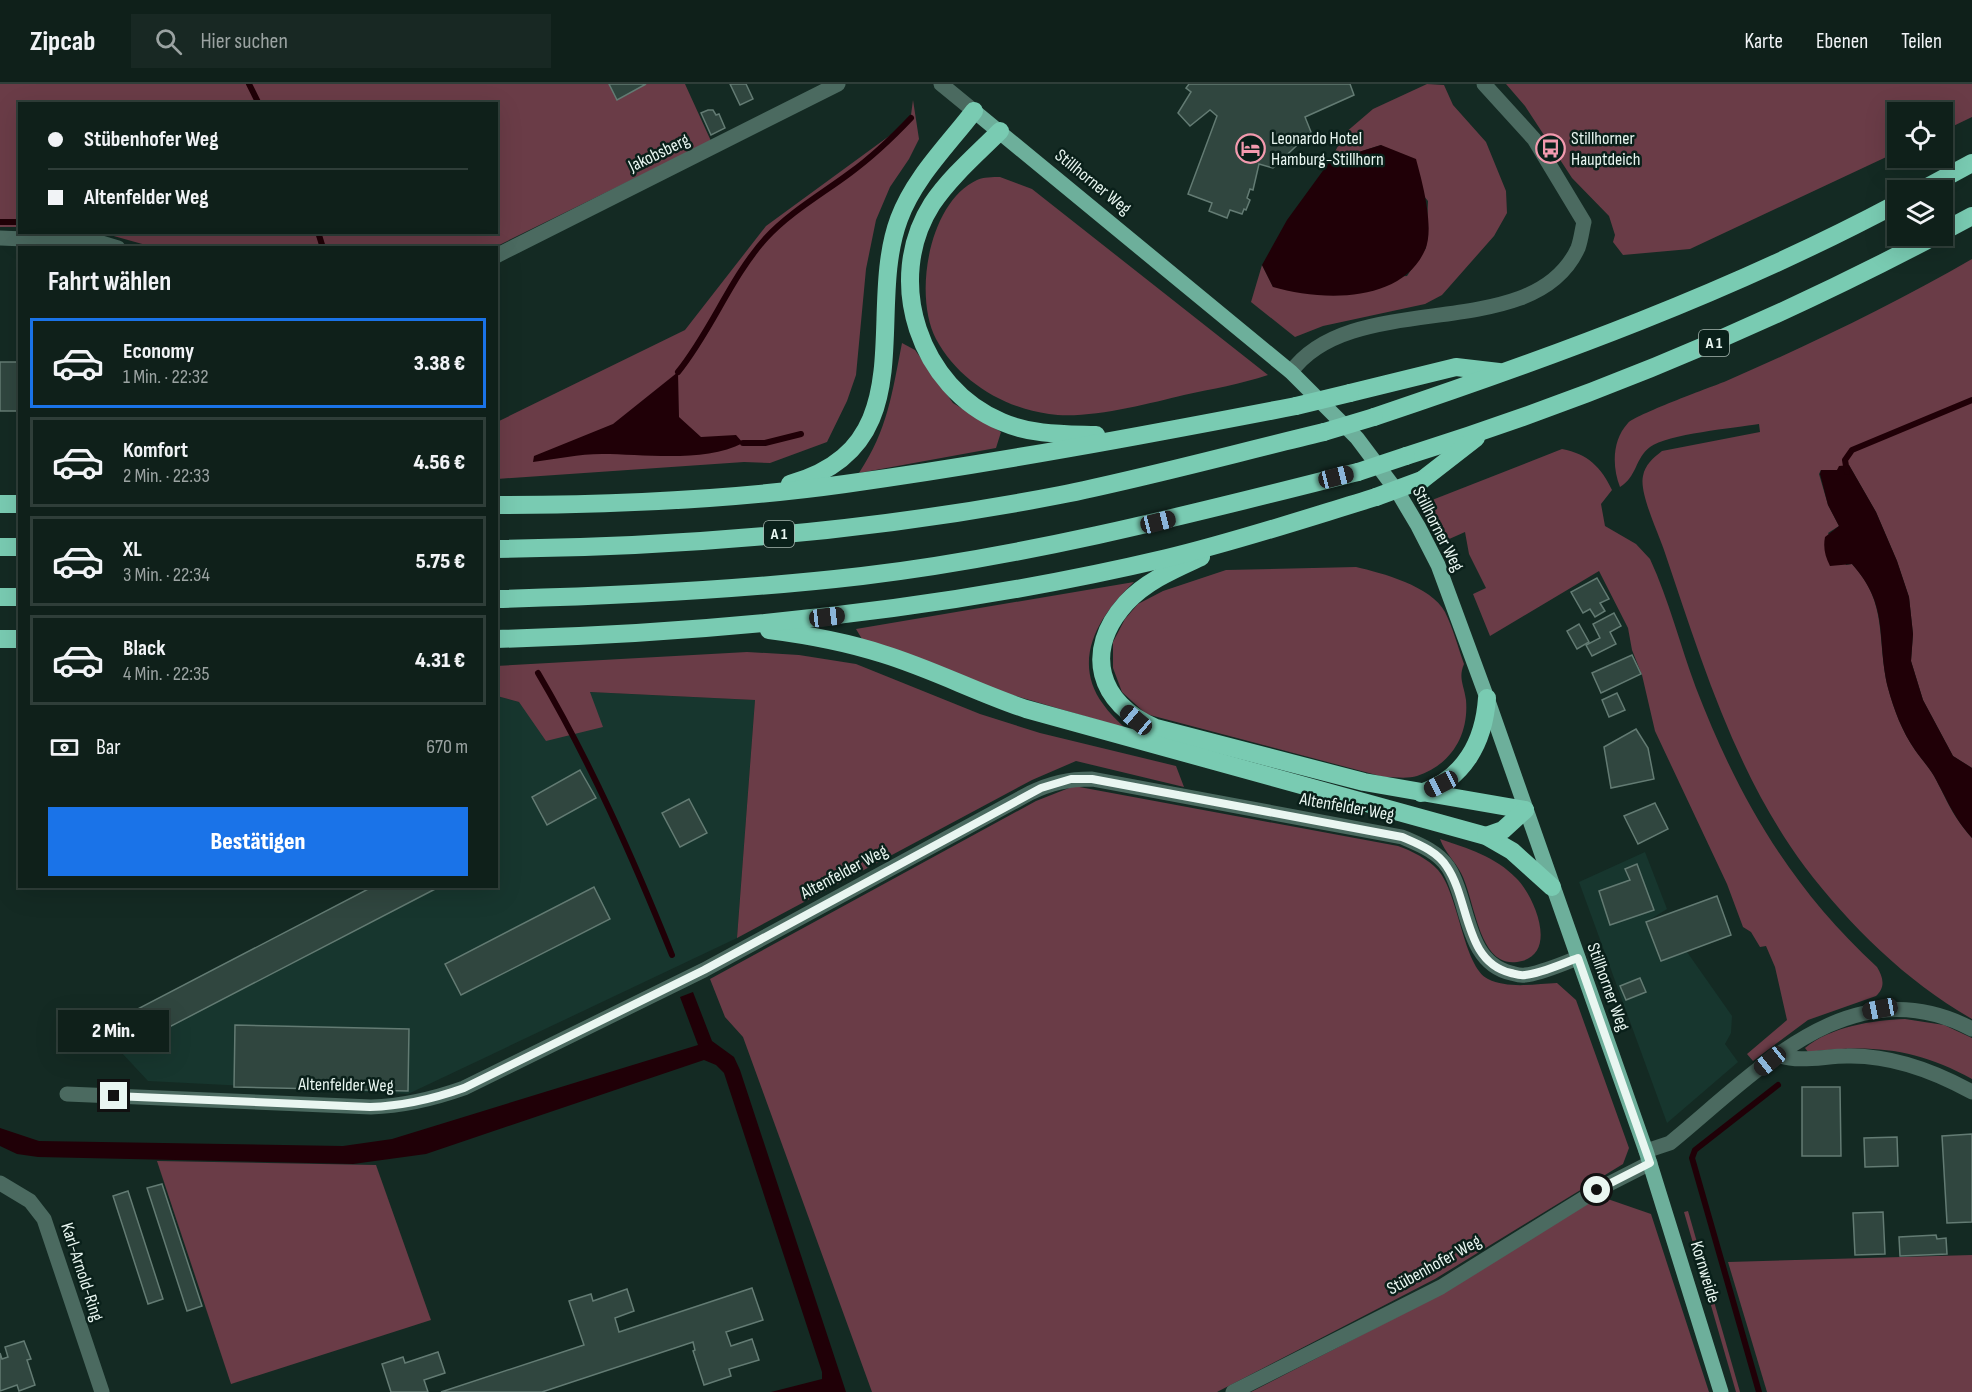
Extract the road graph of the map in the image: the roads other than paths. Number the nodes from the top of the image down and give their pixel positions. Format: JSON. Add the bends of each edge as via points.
{"nodes":[{"id":1,"x":838,"y":84,"type":"edge"},
{"id":2,"x":940,"y":84,"type":"edge"},
{"id":3,"x":1485,"y":84,"type":"edge"},
{"id":4,"x":974,"y":111,"type":"junction"},
{"id":5,"x":1000,"y":131,"type":"junction"},
{"id":6,"x":1972,"y":163,"type":"edge"},
{"id":7,"x":1941,"y":180,"type":"edge"},
{"id":8,"x":1887,"y":208,"type":"edge"},
{"id":9,"x":1972,"y":216,"type":"edge"},
{"id":10,"x":1953,"y":226,"type":"edge"},
{"id":11,"x":0,"y":238,"type":"edge"},
{"id":12,"x":111,"y":246,"type":"edge"},
{"id":13,"x":1916,"y":246,"type":"edge"},
{"id":14,"x":498,"y":255,"type":"edge"},
{"id":15,"x":1290,"y":372,"type":"junction"},
{"id":16,"x":1506,"y":373,"type":"junction"},
{"id":17,"x":1484,"y":431,"type":"junction"},
{"id":18,"x":1140,"y":436,"type":"junction"},
{"id":19,"x":755,"y":494,"type":"junction"},
{"id":20,"x":0,"y":504,"type":"edge"},
{"id":21,"x":18,"y":504,"type":"edge"},
{"id":22,"x":498,"y":505,"type":"edge"},
{"id":23,"x":1245,"y":537,"type":"junction"},
{"id":24,"x":0,"y":547,"type":"edge"},
{"id":25,"x":18,"y":547,"type":"edge"},
{"id":26,"x":498,"y":549,"type":"edge"},
{"id":27,"x":0,"y":597,"type":"edge"},
{"id":28,"x":18,"y":597,"type":"edge"},
{"id":29,"x":498,"y":599,"type":"edge"},
{"id":30,"x":744,"y":626,"type":"junction"},
{"id":31,"x":0,"y":639,"type":"edge"},
{"id":32,"x":18,"y":639,"type":"edge"},
{"id":33,"x":498,"y":639,"type":"edge"},
{"id":34,"x":1487,"y":698,"type":"junction"},
{"id":35,"x":1420,"y":793,"type":"junction"},
{"id":36,"x":1525,"y":810,"type":"junction"},
{"id":37,"x":1486,"y":836,"type":"junction"},
{"id":38,"x":1552,"y":887,"type":"junction"},
{"id":39,"x":1578,"y":958,"type":"junction"},
{"id":40,"x":1972,"y":1029,"type":"edge"},
{"id":41,"x":1778,"y":1055,"type":"junction"},
{"id":42,"x":1972,"y":1092,"type":"edge"},
{"id":43,"x":67,"y":1094,"type":"dead end"},
{"id":44,"x":1648,"y":1157,"type":"junction"},
{"id":45,"x":0,"y":1183,"type":"edge"},
{"id":46,"x":102,"y":1392,"type":"edge"},
{"id":47,"x":1233,"y":1392,"type":"edge"},
{"id":48,"x":1721,"y":1392,"type":"edge"}],
"edges":[{"from":1,"to":14,"type":"street","name":"Jakobsberg"},
{"from":2,"to":4,"type":"street","name":"Stillhorner Weg"},
{"from":3,"to":15,"type":"street","via":[[1534,140],[1584,222],[1573,257],[1554,279],[1531,294],[1333,337],[1302,357]]},
{"from":4,"to":5,"type":"main road","name":"Stillhorner Weg"},
{"from":4,"to":19,"type":"highway","via":[[919,182],[898,220],[889,265],[884,376],[868,426],[854,446],[817,473]]},
{"from":5,"to":15,"type":"main road","name":"Stillhorner Weg"},
{"from":5,"to":18,"type":"highway","via":[[932,204],[915,244],[910,281],[912,306],[927,354],[960,396],[1002,422],[1028,431],[1057,434]]},
{"from":6,"to":7,"type":"highway"},
{"from":8,"to":16,"type":"highway","number":"A 1","via":[[1707,293],[1593,342]]},
{"from":9,"to":10,"type":"highway"},
{"from":11,"to":12,"type":"street","via":[[98,242]]},
{"from":13,"to":17,"type":"highway","number":"A 1","via":[[1727,338]]},
{"from":15,"to":34,"type":"main road","name":"Stillhorner Weg","via":[[1357,438],[1418,526],[1438,565]]},
{"from":16,"to":18,"type":"highway","bridge":true,"via":[[1456,367],[1296,406]]},
{"from":16,"to":26,"type":"highway","number":"A 1","bridge":true,"via":[[1324,432],[1058,495],[856,527],[726,539]]},
{"from":17,"to":23,"type":"highway","bridge":true,"via":[[1422,480]]},
{"from":17,"to":29,"type":"highway","number":"A 1","bridge":true,"via":[[1358,472],[1158,522],[1000,554],[864,575],[733,589]]},
{"from":18,"to":19,"type":"highway","via":[[844,484]]},
{"from":19,"to":22,"type":"highway"},
{"from":20,"to":21,"type":"highway"},
{"from":23,"to":30,"type":"highway","via":[[1052,583]]},
{"from":23,"to":35,"type":"highway","via":[[1166,573],[1126,602],[1110,625],[1102,648],[1106,688],[1136,720],[1156,728]]},
{"from":24,"to":25,"type":"highway"},
{"from":27,"to":28,"type":"highway"},
{"from":30,"to":33,"type":"highway"},
{"from":30,"to":37,"type":"highway","via":[[819,637],[886,654],[1026,709]]},
{"from":31,"to":32,"type":"highway"},
{"from":34,"to":35,"type":"highway","via":[[1482,730],[1471,757],[1453,776]]},
{"from":34,"to":36,"type":"main road","name":"Stillhorner Weg"},
{"from":35,"to":36,"type":"highway"},
{"from":36,"to":37,"type":"highway","via":[[1503,830]]},
{"from":36,"to":38,"type":"main road","name":"Stillhorner Weg"},
{"from":37,"to":38,"type":"highway","via":[[1512,850]]},
{"from":38,"to":39,"type":"main road","name":"Stillhorner Weg"},
{"from":39,"to":43,"type":"street","name":"Altenfelder Weg","via":[[1523,976],[1489,964],[1478,951],[1456,883],[1446,865],[1433,852],[1402,837],[1092,779],[1071,779],[1030,793],[704,970],[464,1088],[433,1099],[402,1106],[370,1107]]},
{"from":39,"to":44,"type":"main road","name":"Stillhorner Weg"},
{"from":40,"to":41,"type":"street","name":"Stübenhofer Weg","via":[[1937,1014],[1905,1008],[1880,1009],[1826,1025]]},
{"from":41,"to":42,"type":"street","via":[[1791,1059],[1872,1056],[1932,1073]]},
{"from":41,"to":44,"type":"street","name":"Stübenhofer Weg"},
{"from":44,"to":47,"type":"street","name":"Stübenhofer Weg","via":[[1441,1287]]},
{"from":44,"to":48,"type":"main road","name":"Kornweide"},
{"from":45,"to":46,"type":"street","name":"Karl-Arnold-Ring","via":[[30,1201],[44,1219]]}]}
